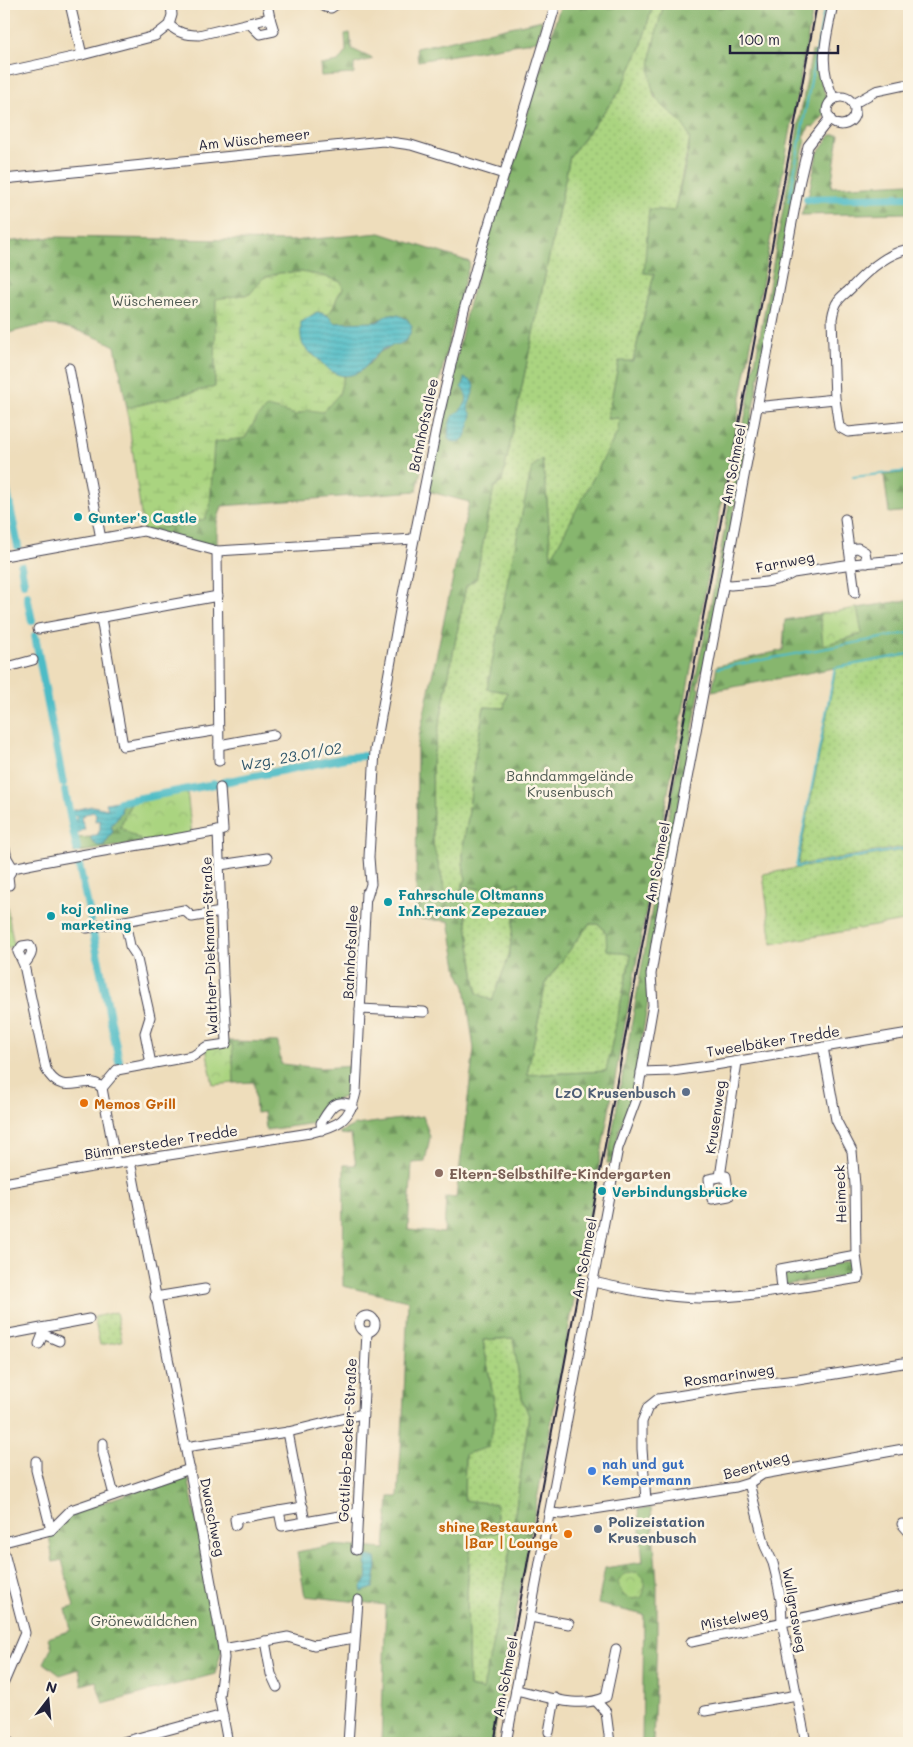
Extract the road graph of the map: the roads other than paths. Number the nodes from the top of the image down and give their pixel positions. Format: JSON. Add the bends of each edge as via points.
{"nodes":[{"id":1,"x":70,"y":4,"type":"edge"},
{"id":2,"x":171,"y":4,"type":"edge"},
{"id":3,"x":267,"y":4,"type":"edge"},
{"id":4,"x":323,"y":4,"type":"edge"},
{"id":5,"x":338,"y":4,"type":"edge"},
{"id":6,"x":556,"y":4,"type":"edge"},
{"id":7,"x":833,"y":4,"type":"edge"},
{"id":8,"x":270,"y":18,"type":"junction"},
{"id":9,"x":249,"y":23,"type":"junction"},
{"id":10,"x":169,"y":25,"type":"junction"},
{"id":11,"x":82,"y":55,"type":"junction"},
{"id":12,"x":4,"y":72,"type":"edge"},
{"id":13,"x":909,"y":84,"type":"edge"},
{"id":14,"x":834,"y":99,"type":"junction"},
{"id":15,"x":853,"y":104,"type":"junction"},
{"id":16,"x":830,"y":118,"type":"junction"},
{"id":17,"x":504,"y":174,"type":"junction"},
{"id":18,"x":4,"y":180,"type":"edge"},
{"id":19,"x":909,"y":249,"type":"edge"},
{"id":20,"x":69,"y":368,"type":"dead end"},
{"id":21,"x":835,"y":400,"type":"junction"},
{"id":22,"x":758,"y":404,"type":"junction"},
{"id":23,"x":909,"y":426,"type":"edge"},
{"id":24,"x":845,"y":519,"type":"dead end"},
{"id":25,"x":101,"y":539,"type":"junction"},
{"id":26,"x":414,"y":539,"type":"junction"},
{"id":27,"x":849,"y":549,"type":"junction"},
{"id":28,"x":217,"y":551,"type":"junction"},
{"id":29,"x":8,"y":555,"type":"edge"},
{"id":30,"x":909,"y":559,"type":"edge"},
{"id":31,"x":867,"y":563,"type":"junction"},
{"id":32,"x":852,"y":564,"type":"junction"},
{"id":33,"x":724,"y":584,"type":"junction"},
{"id":34,"x":855,"y":593,"type":"dead end"},
{"id":35,"x":218,"y":596,"type":"junction"},
{"id":36,"x":100,"y":618,"type":"junction"},
{"id":37,"x":38,"y":629,"type":"dead end"},
{"id":38,"x":33,"y":660,"type":"dead end"},
{"id":39,"x":4,"y":668,"type":"edge"},
{"id":40,"x":219,"y":730,"type":"junction"},
{"id":41,"x":274,"y":736,"type":"dead end"},
{"id":42,"x":219,"y":745,"type":"junction"},
{"id":43,"x":219,"y":760,"type":"dead end"},
{"id":44,"x":220,"y":788,"type":"dead end"},
{"id":45,"x":218,"y":831,"type":"junction"},
{"id":46,"x":4,"y":845,"type":"edge"},
{"id":47,"x":267,"y":858,"type":"dead end"},
{"id":48,"x":220,"y":865,"type":"junction"},
{"id":49,"x":13,"y":868,"type":"junction"},
{"id":50,"x":9,"y":884,"type":"dead end"},
{"id":51,"x":221,"y":912,"type":"junction"},
{"id":52,"x":125,"y":921,"type":"junction"},
{"id":53,"x":87,"y":928,"type":"dead end"},
{"id":54,"x":24,"y":965,"type":"dead end"},
{"id":55,"x":360,"y":1009,"type":"junction"},
{"id":56,"x":424,"y":1012,"type":"dead end"},
{"id":57,"x":909,"y":1033,"type":"edge"},
{"id":58,"x":824,"y":1047,"type":"junction"},
{"id":59,"x":737,"y":1062,"type":"junction"},
{"id":60,"x":151,"y":1064,"type":"junction"},
{"id":61,"x":641,"y":1072,"type":"junction"},
{"id":62,"x":102,"y":1088,"type":"junction"},
{"id":63,"x":351,"y":1109,"type":"junction"},
{"id":64,"x":322,"y":1130,"type":"junction"},
{"id":65,"x":130,"y":1161,"type":"junction"},
{"id":66,"x":116,"y":1163,"type":"junction"},
{"id":67,"x":720,"y":1177,"type":"dead end"},
{"id":68,"x":4,"y":1183,"type":"edge"},
{"id":69,"x":856,"y":1254,"type":"junction"},
{"id":70,"x":593,"y":1282,"type":"junction"},
{"id":71,"x":204,"y":1289,"type":"dead end"},
{"id":72,"x":782,"y":1289,"type":"junction"},
{"id":73,"x":155,"y":1297,"type":"junction"},
{"id":74,"x":89,"y":1320,"type":"dead end"},
{"id":75,"x":43,"y":1331,"type":"junction"},
{"id":76,"x":367,"y":1332,"type":"dead end"},
{"id":77,"x":4,"y":1335,"type":"edge"},
{"id":78,"x":59,"y":1341,"type":"dead end"},
{"id":79,"x":39,"y":1344,"type":"dead end"},
{"id":80,"x":909,"y":1362,"type":"edge"},
{"id":81,"x":362,"y":1414,"type":"junction"},
{"id":82,"x":288,"y":1432,"type":"junction"},
{"id":83,"x":103,"y":1443,"type":"dead end"},
{"id":84,"x":185,"y":1447,"type":"junction"},
{"id":85,"x":909,"y":1448,"type":"edge"},
{"id":86,"x":36,"y":1461,"type":"dead end"},
{"id":87,"x":190,"y":1468,"type":"junction"},
{"id":88,"x":749,"y":1483,"type":"junction"},
{"id":89,"x":114,"y":1495,"type":"junction"},
{"id":90,"x":646,"y":1500,"type":"junction"},
{"id":91,"x":303,"y":1507,"type":"junction"},
{"id":92,"x":279,"y":1511,"type":"junction"},
{"id":93,"x":550,"y":1513,"type":"junction"},
{"id":94,"x":357,"y":1514,"type":"junction"},
{"id":95,"x":305,"y":1522,"type":"junction"},
{"id":96,"x":902,"y":1524,"type":"dead end"},
{"id":97,"x":236,"y":1525,"type":"dead end"},
{"id":98,"x":50,"y":1530,"type":"junction"},
{"id":99,"x":909,"y":1532,"type":"edge"},
{"id":100,"x":4,"y":1542,"type":"edge"},
{"id":101,"x":356,"y":1550,"type":"dead end"},
{"id":102,"x":4,"y":1553,"type":"edge"},
{"id":103,"x":909,"y":1595,"type":"edge"},
{"id":104,"x":358,"y":1600,"type":"dead end"},
{"id":105,"x":530,"y":1617,"type":"junction"},
{"id":106,"x":782,"y":1622,"type":"junction"},
{"id":107,"x":569,"y":1624,"type":"dead end"},
{"id":108,"x":354,"y":1638,"type":"junction"},
{"id":109,"x":265,"y":1641,"type":"junction"},
{"id":110,"x":692,"y":1642,"type":"dead end"},
{"id":111,"x":223,"y":1649,"type":"junction"},
{"id":112,"x":616,"y":1649,"type":"dead end"},
{"id":113,"x":8,"y":1663,"type":"edge"},
{"id":114,"x":4,"y":1682,"type":"edge"},
{"id":115,"x":277,"y":1687,"type":"dead end"},
{"id":116,"x":516,"y":1690,"type":"junction"},
{"id":117,"x":797,"y":1695,"type":"junction"},
{"id":118,"x":555,"y":1698,"type":"junction"},
{"id":119,"x":596,"y":1702,"type":"junction"},
{"id":120,"x":705,"y":1711,"type":"dead end"},
{"id":121,"x":223,"y":1715,"type":"junction"},
{"id":122,"x":549,"y":1732,"type":"dead end"},
{"id":123,"x":4,"y":1740,"type":"edge"},
{"id":124,"x":10,"y":1743,"type":"edge"},
{"id":125,"x":119,"y":1743,"type":"edge"},
{"id":126,"x":228,"y":1743,"type":"edge"},
{"id":127,"x":348,"y":1743,"type":"edge"},
{"id":128,"x":506,"y":1743,"type":"edge"},
{"id":129,"x":610,"y":1743,"type":"edge"},
{"id":130,"x":806,"y":1743,"type":"edge"}],
"edges":[{"from":1,"to":11,"type":"street"},
{"from":2,"to":10,"type":"street"},
{"from":3,"to":8,"type":"street"},
{"from":4,"to":5,"type":"street","via":[[331,8]]},
{"from":6,"to":17,"type":"street","name":"Bahnhofsallee"},
{"from":7,"to":14,"type":"street","via":[[823,65]]},
{"from":8,"to":9,"type":"street"},
{"from":8,"to":9,"type":"street","via":[[274,32],[260,34]]},
{"from":9,"to":10,"type":"street","via":[[198,36],[186,35]]},
{"from":10,"to":11,"type":"street","via":[[155,36]]},
{"from":11,"to":12,"type":"street"},
{"from":13,"to":15,"type":"street","via":[[876,91]]},
{"from":14,"to":15,"type":"street","via":[[844,97]]},
{"from":14,"to":16,"type":"street","name":"Am Schmeel","via":[[829,106]]},
{"from":15,"to":16,"type":"street","via":[[855,112],[849,122],[839,124]]},
{"from":16,"to":22,"type":"street","name":"Am Schmeel","via":[[811,140],[806,153]]},
{"from":17,"to":18,"type":"street","name":"Am Wüschemeer","via":[[412,145],[383,141]]},
{"from":17,"to":26,"type":"street","name":"Bahnhofsallee","via":[[452,356]]},
{"from":19,"to":21,"type":"street","via":[[890,256],[856,282],[838,301],[832,319]]},
{"from":20,"to":25,"type":"street"},
{"from":21,"to":22,"type":"street"},
{"from":21,"to":23,"type":"street","via":[[838,424],[848,432]]},
{"from":22,"to":33,"type":"street","name":"Am Schmeel"},
{"from":24,"to":27,"type":"street"},
{"from":25,"to":28,"type":"street","via":[[143,531]]},
{"from":25,"to":29,"type":"street"},
{"from":26,"to":28,"type":"street"},
{"from":26,"to":55,"type":"street","name":"Bahnhofsallee","via":[[375,750],[369,862],[371,884],[366,897]]},
{"from":27,"to":31,"type":"street","via":[[858,548],[865,552]]},
{"from":27,"to":32,"type":"street"},
{"from":28,"to":35,"type":"street"},
{"from":30,"to":31,"type":"street","name":"Farnweg"},
{"from":31,"to":32,"type":"street","name":"Farnweg"},
{"from":32,"to":33,"type":"street","name":"Farnweg","via":[[793,573],[776,580]]},
{"from":32,"to":34,"type":"street"},
{"from":33,"to":61,"type":"street","name":"Am Schmeel","via":[[658,932],[652,974],[653,1005]]},
{"from":35,"to":36,"type":"street"},
{"from":35,"to":40,"type":"street"},
{"from":36,"to":37,"type":"street"},
{"from":36,"to":40,"type":"street","via":[[123,746]]},
{"from":38,"to":39,"type":"street"},
{"from":40,"to":42,"type":"street"},
{"from":41,"to":42,"type":"street"},
{"from":42,"to":43,"type":"street"},
{"from":44,"to":45,"type":"street","name":"Walther-Diekmann-Straße","via":[[223,830]]},
{"from":45,"to":48,"type":"street","name":"Walther-Diekmann-Straße"},
{"from":45,"to":49,"type":"street"},
{"from":46,"to":49,"type":"street"},
{"from":47,"to":48,"type":"street"},
{"from":48,"to":51,"type":"street","name":"Walther-Diekmann-Straße"},
{"from":49,"to":50,"type":"street","via":[[8,876]]},
{"from":51,"to":52,"type":"street","via":[[192,917],[184,910]]},
{"from":51,"to":60,"type":"street","name":"Walther-Diekmann-Straße","via":[[228,1041],[193,1056]]},
{"from":52,"to":53,"type":"street"},
{"from":52,"to":60,"type":"street","via":[[150,1017],[145,1033]]},
{"from":54,"to":62,"type":"street","via":[[49,1075],[63,1085],[95,1083]]},
{"from":55,"to":56,"type":"street","name":"Bahnhofsallee"},
{"from":55,"to":63,"type":"street","name":"Bahnhofsallee","via":[[356,1092]]},
{"from":57,"to":58,"type":"street","name":"Tweelbäker Tredde"},
{"from":58,"to":59,"type":"street","name":"Tweelbäker Tredde"},
{"from":58,"to":69,"type":"street","name":"Heimeck","via":[[836,1120],[852,1151],[856,1185]]},
{"from":59,"to":61,"type":"street","name":"Tweelbäker Tredde","via":[[672,1072]]},
{"from":59,"to":67,"type":"street","name":"Krusenweg"},
{"from":60,"to":62,"type":"street","name":"Walther-Diekmann-Straße","via":[[117,1070]]},
{"from":61,"to":70,"type":"street","name":"Am Schmeel","via":[[637,1097],[618,1148]]},
{"from":62,"to":66,"type":"street"},
{"from":63,"to":64,"type":"street","name":"Bümmersteder Tredde","via":[[338,1124]]},
{"from":63,"to":64,"type":"street","via":[[345,1102],[340,1102],[329,1109],[321,1122]]},
{"from":64,"to":65,"type":"street","name":"Bümmersteder Tredde"},
{"from":65,"to":66,"type":"street","name":"Bümmersteder Tredde"},
{"from":65,"to":73,"type":"street","name":"Dwaschweg"},
{"from":66,"to":68,"type":"street","name":"Bümmersteder Tredde"},
{"from":69,"to":72,"type":"street","via":[[780,1269]]},
{"from":69,"to":72,"type":"street","name":"Heimeck","via":[[859,1278]]},
{"from":70,"to":72,"type":"street","name":"Heimeck","via":[[698,1298]]},
{"from":70,"to":93,"type":"street","name":"Am Schmeel"},
{"from":71,"to":73,"type":"street"},
{"from":73,"to":84,"type":"street","name":"Dwaschweg"},
{"from":74,"to":75,"type":"street"},
{"from":75,"to":77,"type":"street"},
{"from":75,"to":78,"type":"street"},
{"from":75,"to":79,"type":"street"},
{"from":76,"to":81,"type":"street","name":"Gottlieb-Becker-Straße"},
{"from":80,"to":90,"type":"street","name":"Rosmarinweg","via":[[658,1399],[648,1408],[642,1422]]},
{"from":81,"to":82,"type":"street"},
{"from":81,"to":94,"type":"street","name":"Gottlieb-Becker-Straße"},
{"from":82,"to":84,"type":"street"},
{"from":82,"to":91,"type":"street"},
{"from":83,"to":89,"type":"street"},
{"from":84,"to":87,"type":"street","name":"Dwaschweg"},
{"from":85,"to":88,"type":"street","name":"Beentweg","via":[[763,1474]]},
{"from":86,"to":98,"type":"street"},
{"from":87,"to":89,"type":"street"},
{"from":87,"to":111,"type":"street","name":"Dwaschweg"},
{"from":88,"to":90,"type":"street","name":"Beentweg"},
{"from":88,"to":106,"type":"street","name":"Wullgrasweg","via":[[774,1569]]},
{"from":89,"to":98,"type":"street","via":[[71,1510]]},
{"from":90,"to":93,"type":"street","name":"Beentweg","via":[[562,1514]]},
{"from":91,"to":92,"type":"street"},
{"from":91,"to":95,"type":"street"},
{"from":92,"to":95,"type":"street","via":[[282,1526]]},
{"from":92,"to":97,"type":"street","via":[[235,1519]]},
{"from":93,"to":105,"type":"street","name":"Am Schmeel"},
{"from":94,"to":95,"type":"street"},
{"from":94,"to":101,"type":"street","name":"Gottlieb-Becker-Straße"},
{"from":96,"to":99,"type":"street"},
{"from":98,"to":100,"type":"street"},
{"from":102,"to":113,"type":"street","via":[[25,1633]]},
{"from":103,"to":106,"type":"street","name":"Mistelweg"},
{"from":104,"to":108,"type":"street"},
{"from":105,"to":107,"type":"street"},
{"from":105,"to":116,"type":"street","name":"Am Schmeel"},
{"from":106,"to":110,"type":"street","name":"Mistelweg"},
{"from":106,"to":117,"type":"street","name":"Wullgrasweg"},
{"from":108,"to":109,"type":"street","via":[[314,1645],[288,1637]]},
{"from":108,"to":127,"type":"street"},
{"from":109,"to":111,"type":"street"},
{"from":109,"to":115,"type":"street","via":[[271,1674]]},
{"from":111,"to":121,"type":"street","name":"Dwaschweg","via":[[219,1696]]},
{"from":112,"to":119,"type":"street","via":[[606,1697]]},
{"from":113,"to":114,"type":"street"},
{"from":116,"to":118,"type":"street"},
{"from":116,"to":128,"type":"street","name":"Am Schmeel"},
{"from":117,"to":120,"type":"street"},
{"from":117,"to":130,"type":"street","name":"Wullgrasweg"},
{"from":118,"to":119,"type":"street","via":[[580,1704]]},
{"from":118,"to":122,"type":"street"},
{"from":119,"to":129,"type":"street","via":[[606,1712]]},
{"from":121,"to":125,"type":"street"},
{"from":121,"to":126,"type":"street","name":"Dwaschweg"},
{"from":123,"to":124,"type":"street"}]}
